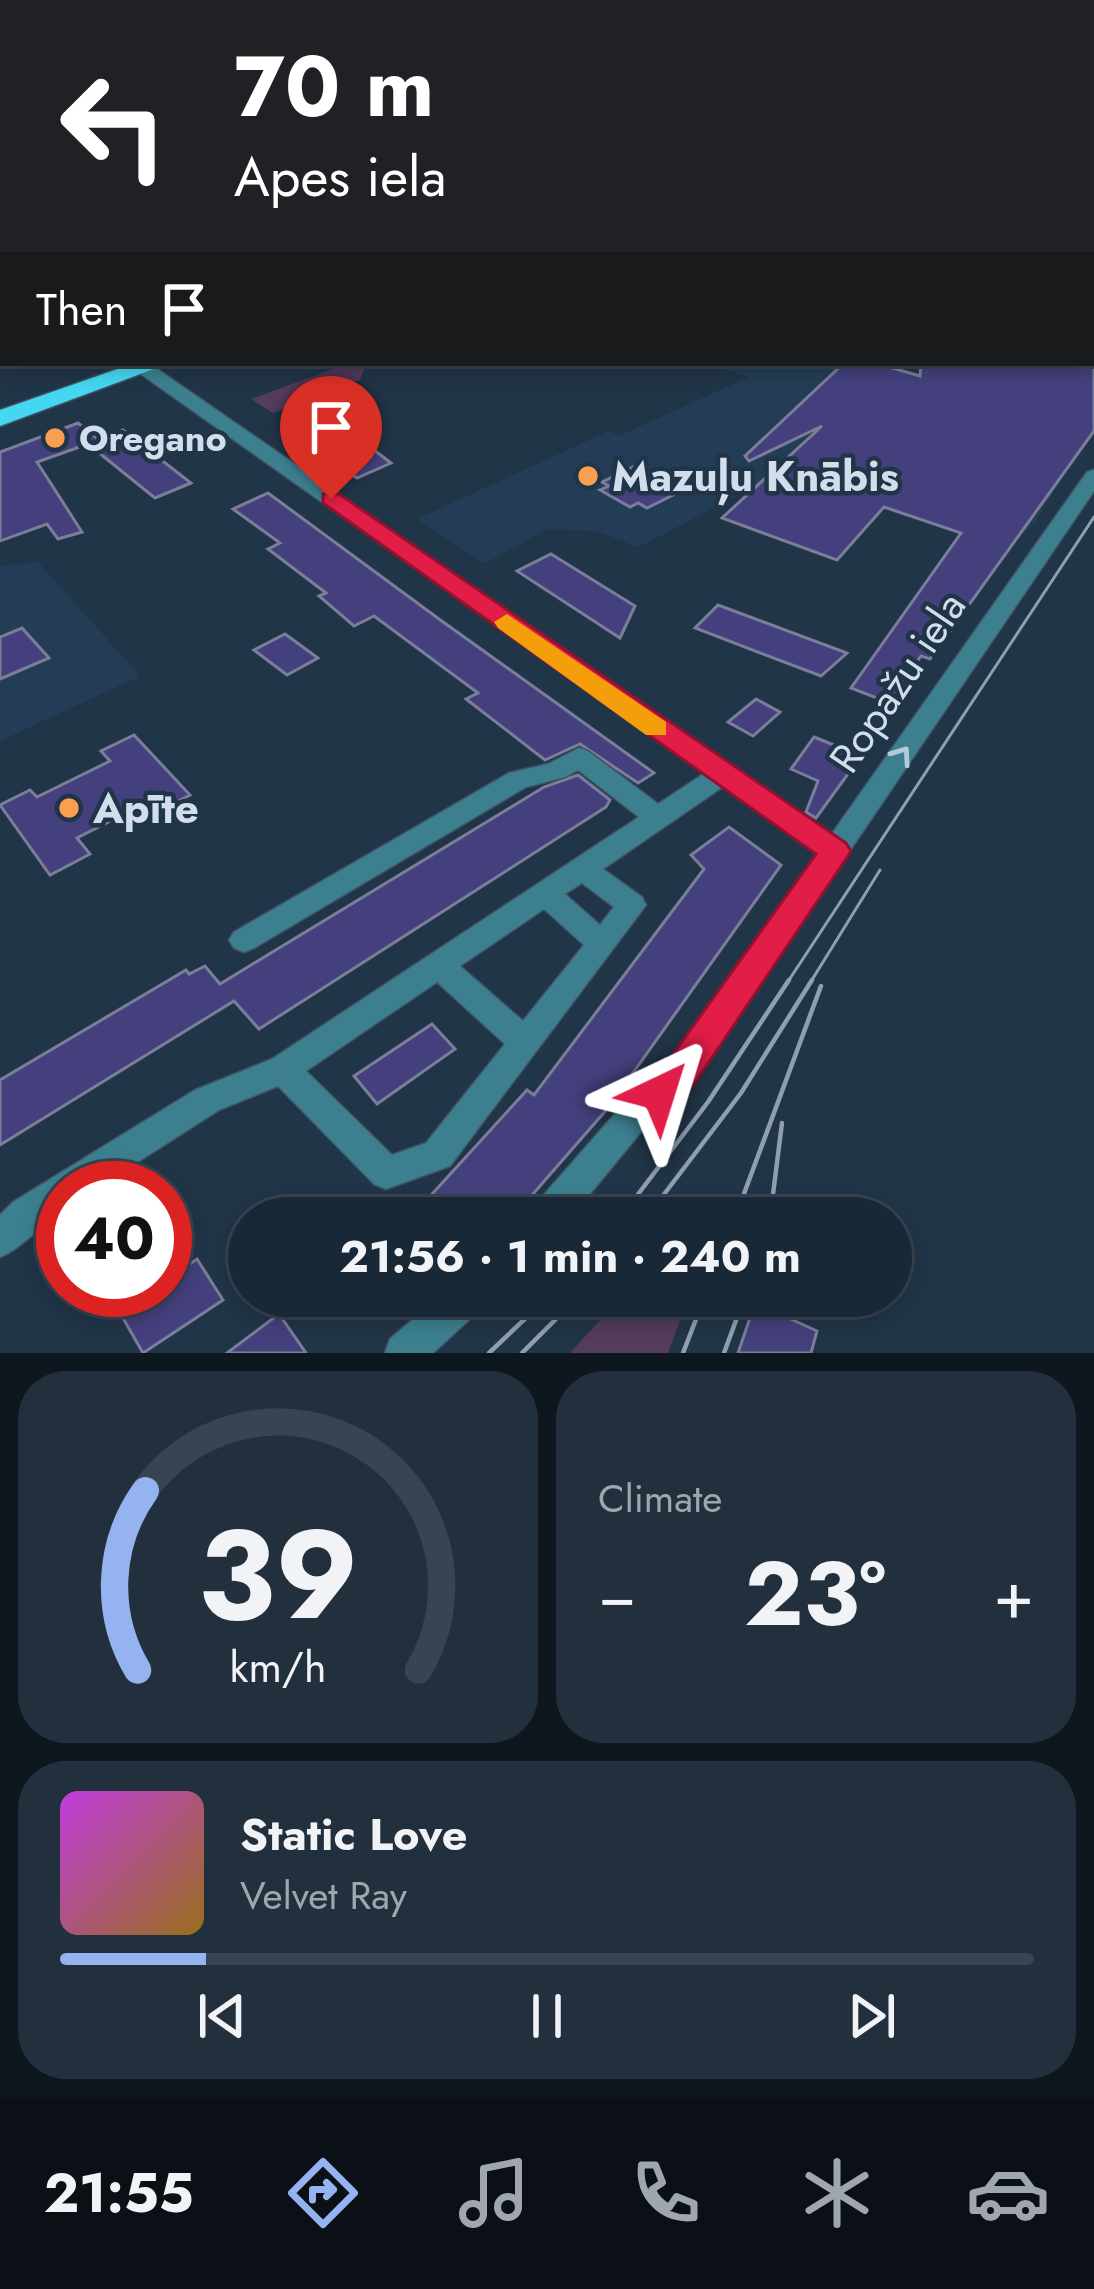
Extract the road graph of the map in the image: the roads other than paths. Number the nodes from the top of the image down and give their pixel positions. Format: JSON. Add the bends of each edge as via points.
{"nodes":[{"id":1,"x":148,"y":366,"type":"edge"},
{"id":2,"x":152,"y":366,"type":"edge"},
{"id":3,"x":0,"y":418,"type":"edge"},
{"id":4,"x":1094,"y":477,"type":"edge"},
{"id":5,"x":723,"y":774,"type":"junction"},
{"id":6,"x":657,"y":818,"type":"junction"},
{"id":7,"x":835,"y":851,"type":"junction"},
{"id":8,"x":580,"y":867,"type":"junction"},
{"id":9,"x":544,"y":892,"type":"junction"},
{"id":10,"x":244,"y":940,"type":"dead end"},
{"id":11,"x":602,"y":944,"type":"junction"},
{"id":12,"x":439,"y":966,"type":"junction"},
{"id":13,"x":525,"y":1042,"type":"junction"},
{"id":14,"x":283,"y":1069,"type":"junction"},
{"id":15,"x":110,"y":1161,"type":"edge"},
{"id":16,"x":566,"y":1197,"type":"edge"},
{"id":17,"x":36,"y":1208,"type":"edge"},
{"id":18,"x":0,"y":1240,"type":"edge"},
{"id":19,"x":444,"y":1317,"type":"edge"},
{"id":20,"x":404,"y":1353,"type":"edge"}],
"edges":[{"from":1,"to":3,"type":"highway"},
{"from":2,"to":5,"type":"street"},
{"from":7,"to":4,"type":"street","name":"Ropažu iela","one_way":true},
{"from":5,"to":6,"type":"street"},
{"from":5,"to":7,"type":"street"},
{"from":6,"to":8,"type":"street"},
{"from":6,"to":10,"type":"street","via":[[579,757],[518,780]]},
{"from":7,"to":16,"type":"street","name":"Ropažu iela","via":[[679,1076]]},
{"from":8,"to":9,"type":"street"},
{"from":8,"to":11,"type":"street","via":[[632,905]]},
{"from":9,"to":11,"type":"street"},
{"from":9,"to":12,"type":"street"},
{"from":11,"to":13,"type":"street"},
{"from":12,"to":13,"type":"street"},
{"from":12,"to":14,"type":"street"},
{"from":13,"to":14,"type":"street","via":[[437,1155],[386,1173]]},
{"from":14,"to":15,"type":"street","via":[[207,1100]]},
{"from":17,"to":18,"type":"street"},
{"from":19,"to":20,"type":"street"}]}
